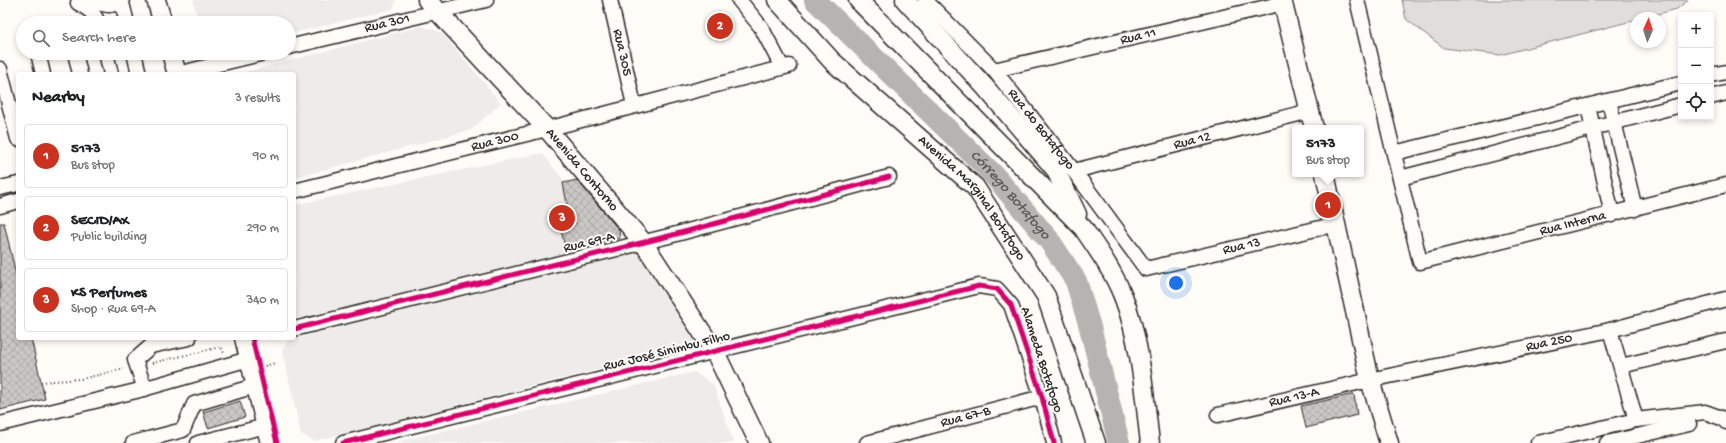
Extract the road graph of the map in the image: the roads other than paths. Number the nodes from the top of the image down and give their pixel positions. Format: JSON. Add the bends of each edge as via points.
{"nodes":[{"id":1,"x":74,"y":0,"type":"edge"},
{"id":2,"x":80,"y":0,"type":"edge"},
{"id":3,"x":156,"y":0,"type":"edge"},
{"id":4,"x":486,"y":0,"type":"edge"},
{"id":5,"x":610,"y":0,"type":"edge"},
{"id":6,"x":739,"y":0,"type":"edge"},
{"id":7,"x":777,"y":0,"type":"edge"},
{"id":8,"x":858,"y":0,"type":"edge"},
{"id":9,"x":904,"y":0,"type":"edge"},
{"id":10,"x":925,"y":0,"type":"edge"},
{"id":11,"x":1357,"y":0,"type":"edge"},
{"id":12,"x":1283,"y":1,"type":"edge"},
{"id":13,"x":432,"y":6,"type":"edge"},
{"id":14,"x":94,"y":16,"type":"edge"},
{"id":15,"x":125,"y":16,"type":"edge"},
{"id":16,"x":161,"y":16,"type":"edge"},
{"id":17,"x":296,"y":45,"type":"edge"},
{"id":18,"x":40,"y":60,"type":"edge"},
{"id":19,"x":77,"y":60,"type":"edge"},
{"id":20,"x":108,"y":60,"type":"edge"},
{"id":21,"x":135,"y":60,"type":"edge"},
{"id":22,"x":173,"y":60,"type":"edge"},
{"id":23,"x":235,"y":60,"type":"edge"},
{"id":24,"x":0,"y":69,"type":"edge"},
{"id":25,"x":994,"y":70,"type":"junction"},
{"id":26,"x":43,"y":72,"type":"edge"},
{"id":27,"x":80,"y":72,"type":"edge"},
{"id":28,"x":111,"y":72,"type":"edge"},
{"id":29,"x":138,"y":72,"type":"edge"},
{"id":30,"x":176,"y":72,"type":"edge"},
{"id":31,"x":185,"y":72,"type":"edge"},
{"id":32,"x":1726,"y":72,"type":"edge"},
{"id":33,"x":1714,"y":74,"type":"edge"},
{"id":34,"x":1678,"y":84,"type":"edge"},
{"id":35,"x":1726,"y":93,"type":"edge"},
{"id":36,"x":1714,"y":96,"type":"edge"},
{"id":37,"x":1609,"y":101,"type":"junction"},
{"id":38,"x":634,"y":105,"type":"junction"},
{"id":39,"x":1588,"y":106,"type":"junction"},
{"id":40,"x":1678,"y":106,"type":"edge"},
{"id":41,"x":1312,"y":120,"type":"edge"},
{"id":42,"x":1614,"y":122,"type":"junction"},
{"id":43,"x":1593,"y":127,"type":"junction"},
{"id":44,"x":546,"y":129,"type":"junction"},
{"id":45,"x":16,"y":131,"type":"edge"},
{"id":46,"x":1394,"y":153,"type":"junction"},
{"id":47,"x":1074,"y":170,"type":"junction"},
{"id":48,"x":889,"y":177,"type":"dead end"},
{"id":49,"x":1326,"y":177,"type":"edge"},
{"id":50,"x":1400,"y":178,"type":"junction"},
{"id":51,"x":16,"y":184,"type":"edge"},
{"id":52,"x":1726,"y":185,"type":"edge"},
{"id":53,"x":0,"y":188,"type":"edge"},
{"id":54,"x":296,"y":191,"type":"edge"},
{"id":55,"x":16,"y":202,"type":"edge"},
{"id":56,"x":0,"y":206,"type":"edge"},
{"id":57,"x":1634,"y":209,"type":"junction"},
{"id":58,"x":1612,"y":215,"type":"junction"},
{"id":59,"x":1337,"y":224,"type":"junction"},
{"id":60,"x":1083,"y":228,"type":"junction"},
{"id":61,"x":643,"y":242,"type":"junction"},
{"id":62,"x":1146,"y":269,"type":"joint"},
{"id":63,"x":998,"y":290,"type":"joint"},
{"id":64,"x":1726,"y":299,"type":"edge"},
{"id":65,"x":296,"y":329,"type":"edge"},
{"id":66,"x":1610,"y":330,"type":"junction"},
{"id":67,"x":170,"y":340,"type":"edge"},
{"id":68,"x":249,"y":340,"type":"edge"},
{"id":69,"x":1726,"y":340,"type":"edge"},
{"id":70,"x":150,"y":342,"type":"edge"},
{"id":71,"x":715,"y":352,"type":"junction"},
{"id":72,"x":1621,"y":366,"type":"junction"},
{"id":73,"x":252,"y":372,"type":"junction"},
{"id":74,"x":1370,"y":380,"type":"junction"},
{"id":75,"x":145,"y":389,"type":"junction"},
{"id":76,"x":1042,"y":396,"type":"junction"},
{"id":77,"x":1218,"y":415,"type":"dead end"},
{"id":78,"x":1636,"y":420,"type":"junction"},
{"id":79,"x":1726,"y":422,"type":"edge"},
{"id":80,"x":0,"y":424,"type":"edge"},
{"id":81,"x":1689,"y":424,"type":"dead end"},
{"id":82,"x":266,"y":426,"type":"junction"},
{"id":83,"x":1151,"y":439,"type":"edge"},
{"id":84,"x":133,"y":443,"type":"edge"},
{"id":85,"x":198,"y":443,"type":"edge"},
{"id":86,"x":270,"y":443,"type":"edge"},
{"id":87,"x":343,"y":443,"type":"edge"},
{"id":88,"x":759,"y":443,"type":"edge"},
{"id":89,"x":867,"y":443,"type":"edge"},
{"id":90,"x":1054,"y":443,"type":"edge"},
{"id":91,"x":1096,"y":443,"type":"edge"},
{"id":92,"x":1389,"y":443,"type":"edge"},
{"id":93,"x":1538,"y":443,"type":"edge"},
{"id":94,"x":1607,"y":443,"type":"edge"}],
"edges":[{"from":1,"to":14,"type":"street","via":[[88,8]]},
{"from":2,"to":15,"type":"street","via":[[108,6],[122,3]]},
{"from":3,"to":16,"type":"main road"},
{"from":4,"to":13,"type":"street","name":"Rua 301"},
{"from":5,"to":38,"type":"street","name":"Rua 305"},
{"from":6,"to":38,"type":"street","name":"Rua 300","via":[[761,27],[786,66]]},
{"from":7,"to":91,"type":"main road","name":"Avenida Marginal Botafogo","via":[[832,61],[975,187],[1046,296]]},
{"from":8,"to":60,"type":"main road"},
{"from":9,"to":60,"type":"main road","via":[[985,87],[1055,169]]},
{"from":10,"to":25,"type":"street","name":"Rua do Botafogo"},
{"from":11,"to":46,"type":"street"},
{"from":12,"to":25,"type":"street","name":"Rua 11","via":[[1271,6]]},
{"from":12,"to":41,"type":"main road"},
{"from":13,"to":17,"type":"street","name":"Rua 301"},
{"from":13,"to":44,"type":"main road","name":"Avenida Contorno"},
{"from":18,"to":26,"type":"street"},
{"from":19,"to":27,"type":"street"},
{"from":20,"to":28,"type":"street"},
{"from":21,"to":29,"type":"street"},
{"from":22,"to":30,"type":"main road"},
{"from":23,"to":31,"type":"street"},
{"from":24,"to":45,"type":"street"},
{"from":25,"to":47,"type":"street","name":"Rua do Botafogo"},
{"from":32,"to":33,"type":"street"},
{"from":34,"to":37,"type":"street"},
{"from":35,"to":36,"type":"street"},
{"from":37,"to":39,"type":"street"},
{"from":37,"to":42,"type":"street"},
{"from":38,"to":44,"type":"street","name":"Rua 300"},
{"from":39,"to":43,"type":"street"},
{"from":39,"to":46,"type":"street"},
{"from":40,"to":42,"type":"street"},
{"from":41,"to":47,"type":"street","name":"Rua 12"},
{"from":42,"to":43,"type":"street"},
{"from":42,"to":57,"type":"street"},
{"from":43,"to":50,"type":"street"},
{"from":43,"to":58,"type":"street"},
{"from":44,"to":54,"type":"street","name":"Rua 300"},
{"from":44,"to":61,"type":"main road","name":"Avenida Contorno"},
{"from":46,"to":50,"type":"street"},
{"from":47,"to":62,"type":"street","name":"Rua do Botafogo"},
{"from":48,"to":61,"type":"street","name":"Rua 69-A"},
{"from":49,"to":59,"type":"main road"},
{"from":50,"to":58,"type":"street","name":"Rua Interna","via":[[1420,262]]},
{"from":51,"to":53,"type":"street"},
{"from":52,"to":57,"type":"street","name":"Rua Interna"},
{"from":55,"to":56,"type":"street"},
{"from":57,"to":58,"type":"street","name":"Rua Interna"},
{"from":59,"to":62,"type":"street","name":"Rua 13"},
{"from":59,"to":74,"type":"main road"},
{"from":60,"to":83,"type":"main road","via":[[1106,262],[1131,320]]},
{"from":61,"to":65,"type":"street","name":"Rua 69-A"},
{"from":61,"to":71,"type":"main road","name":"Avenida Contorno"},
{"from":63,"to":71,"type":"street","name":"Rua José Sinimbu Filho","via":[[979,286]]},
{"from":63,"to":76,"type":"street","name":"Alameda Botafogo","via":[[1011,305]]},
{"from":64,"to":66,"type":"street","name":"Rua 250"},
{"from":66,"to":72,"type":"street"},
{"from":66,"to":74,"type":"street","name":"Rua 250"},
{"from":67,"to":70,"type":"street"},
{"from":68,"to":73,"type":"main road"},
{"from":69,"to":72,"type":"street"},
{"from":70,"to":75,"type":"street","via":[[135,360]]},
{"from":71,"to":87,"type":"street","name":"Rua José Sinimbu Filho"},
{"from":71,"to":88,"type":"main road","name":"Avenida Contorno"},
{"from":72,"to":78,"type":"street"},
{"from":73,"to":75,"type":"street","via":[[228,365]]},
{"from":73,"to":82,"type":"main road"},
{"from":73,"to":84,"type":"street","via":[[194,404],[183,430]]},
{"from":74,"to":77,"type":"street","name":"Rua 13-A"},
{"from":74,"to":92,"type":"main road"},
{"from":75,"to":80,"type":"street"},
{"from":76,"to":89,"type":"street","name":"Rua 67-B"},
{"from":76,"to":90,"type":"street","name":"Alameda Botafogo"},
{"from":78,"to":79,"type":"street","via":[[1705,412]]},
{"from":78,"to":93,"type":"street"},
{"from":81,"to":94,"type":"street"},
{"from":82,"to":85,"type":"street"},
{"from":82,"to":86,"type":"main road"}]}
